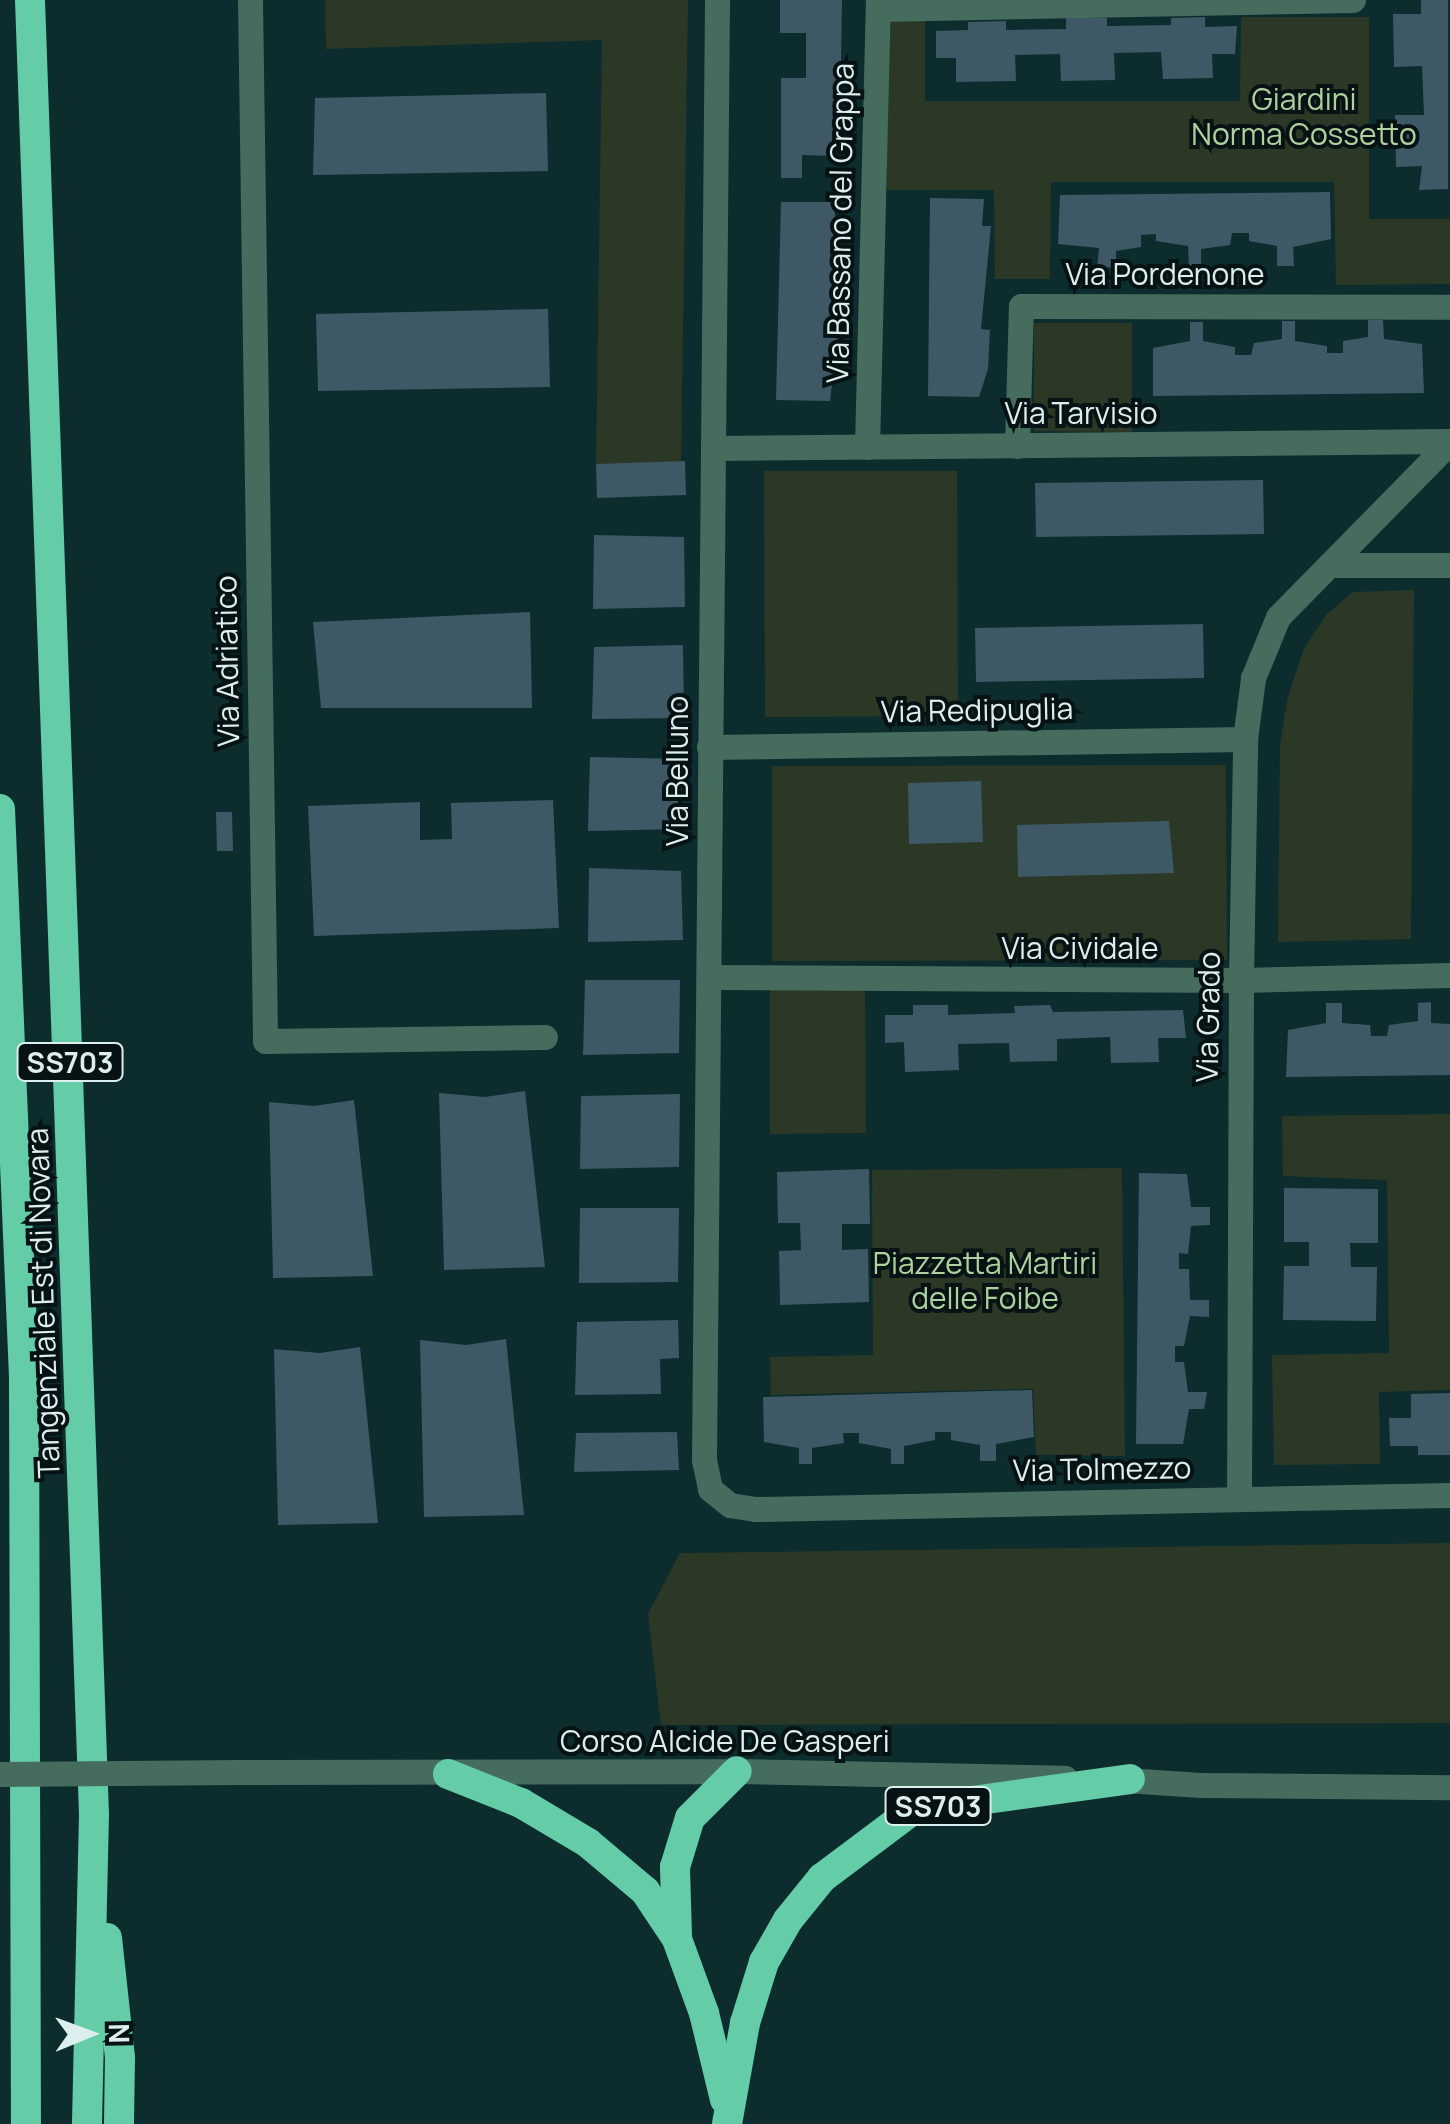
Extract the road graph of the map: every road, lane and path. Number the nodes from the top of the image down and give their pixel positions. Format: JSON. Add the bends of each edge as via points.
{"nodes":[{"id":1,"x":30,"y":0,"type":"edge"},
{"id":2,"x":250,"y":0,"type":"edge"},
{"id":3,"x":716,"y":0,"type":"edge"},
{"id":4,"x":1353,"y":0,"type":"edge"},
{"id":5,"x":878,"y":5,"type":"edge"},
{"id":6,"x":1450,"y":307,"type":"edge"},
{"id":7,"x":1450,"y":441,"type":"edge"},
{"id":8,"x":1017,"y":446,"type":"junction"},
{"id":9,"x":867,"y":447,"type":"junction"},
{"id":10,"x":713,"y":448,"type":"junction"},
{"id":11,"x":1333,"y":565,"type":"junction"},
{"id":12,"x":1450,"y":565,"type":"edge"},
{"id":13,"x":1246,"y":739,"type":"junction"},
{"id":14,"x":708,"y":747,"type":"junction"},
{"id":15,"x":0,"y":809,"type":"edge"},
{"id":16,"x":1450,"y":975,"type":"edge"},
{"id":17,"x":710,"y":977,"type":"junction"},
{"id":18,"x":1241,"y":980,"type":"junction"},
{"id":19,"x":545,"y":1037,"type":"dead end"},
{"id":20,"x":1450,"y":1495,"type":"edge"},
{"id":21,"x":1239,"y":1499,"type":"junction"},
{"id":22,"x":756,"y":1508,"type":"joint"},
{"id":23,"x":737,"y":1771,"type":"junction"},
{"id":24,"x":0,"y":1774,"type":"edge"},
{"id":25,"x":448,"y":1774,"type":"junction"},
{"id":26,"x":1130,"y":1779,"type":"junction"},
{"id":27,"x":1450,"y":1787,"type":"edge"},
{"id":28,"x":94,"y":1814,"type":"junction"},
{"id":29,"x":26,"y":1817,"type":"junction"},
{"id":30,"x":677,"y":1939,"type":"junction"},
{"id":31,"x":727,"y":2116,"type":"edge"},
{"id":32,"x":5,"y":2124,"type":"edge"},
{"id":33,"x":26,"y":2124,"type":"edge"},
{"id":34,"x":87,"y":2124,"type":"edge"},
{"id":35,"x":119,"y":2124,"type":"edge"}],
"edges":[{"from":1,"to":28,"type":"highway","name":"Tangenziale Est di Novara","number":"SS703"},
{"from":2,"to":19,"type":"street","name":"Via Adriatico","via":[[265,1040]]},
{"from":3,"to":10,"type":"street","name":"Via Belluno"},
{"from":4,"to":5,"type":"street"},
{"from":5,"to":9,"type":"street","name":"Via Bassano del Grappa"},
{"from":6,"to":8,"type":"street","name":"Via Pordenone","via":[[1020,306]]},
{"from":7,"to":8,"type":"street","name":"Via Tarvisio"},
{"from":7,"to":11,"type":"street","name":"Via Grado"},
{"from":8,"to":9,"type":"street","name":"Via Tarvisio"},
{"from":9,"to":10,"type":"street","name":"Via Tarvisio"},
{"from":10,"to":14,"type":"street","name":"Via Belluno"},
{"from":11,"to":12,"type":"street"},
{"from":11,"to":13,"type":"street","name":"Via Grado","via":[[1278,617],[1253,678]]},
{"from":13,"to":14,"type":"street","name":"Via Redipuglia"},
{"from":13,"to":18,"type":"street","name":"Via Grado"},
{"from":14,"to":17,"type":"street","name":"Via Belluno"},
{"from":15,"to":29,"type":"highway","name":"Tangenziale Est di Novara","number":"SS703","via":[[24,1376]]},
{"from":16,"to":18,"type":"street","name":"Via Cividale"},
{"from":17,"to":18,"type":"street","name":"Via Cividale"},
{"from":17,"to":22,"type":"street","name":"Via Belluno","via":[[704,1460],[710,1490],[730,1505]]},
{"from":18,"to":21,"type":"street","name":"Via Grado"},
{"from":20,"to":21,"type":"street","name":"Via Tolmezzo"},
{"from":21,"to":22,"type":"street","name":"Via Tolmezzo"},
{"from":23,"to":25,"type":"street","name":"Corso Alcide De Gasperi"},
{"from":23,"to":26,"type":"street","name":"Corso Alcide De Gasperi"},
{"from":23,"to":30,"type":"highway","number":"SS703","via":[[690,1818],[675,1867]]},
{"from":24,"to":25,"type":"street","name":"Corso Alcide De Gasperi","bridge":true},
{"from":25,"to":30,"type":"highway","number":"SS703","via":[[521,1803],[588,1843],[645,1890]]},
{"from":26,"to":27,"type":"street","name":"Corso Alcide De Gasperi"},
{"from":26,"to":31,"type":"highway","number":"SS703","via":[[914,1809],[862,1844],[822,1878],[764,1962]]},
{"from":28,"to":34,"type":"highway","name":"Tangenziale Est di Novara","number":"SS703"},
{"from":28,"to":35,"type":"highway","number":"SS703","via":[[120,2058]]},
{"from":29,"to":32,"type":"highway","number":"SS703"},
{"from":29,"to":33,"type":"highway","name":"Tangenziale Est di Novara","number":"SS703"},
{"from":30,"to":31,"type":"highway","number":"SS703","via":[[704,2013]]}]}
